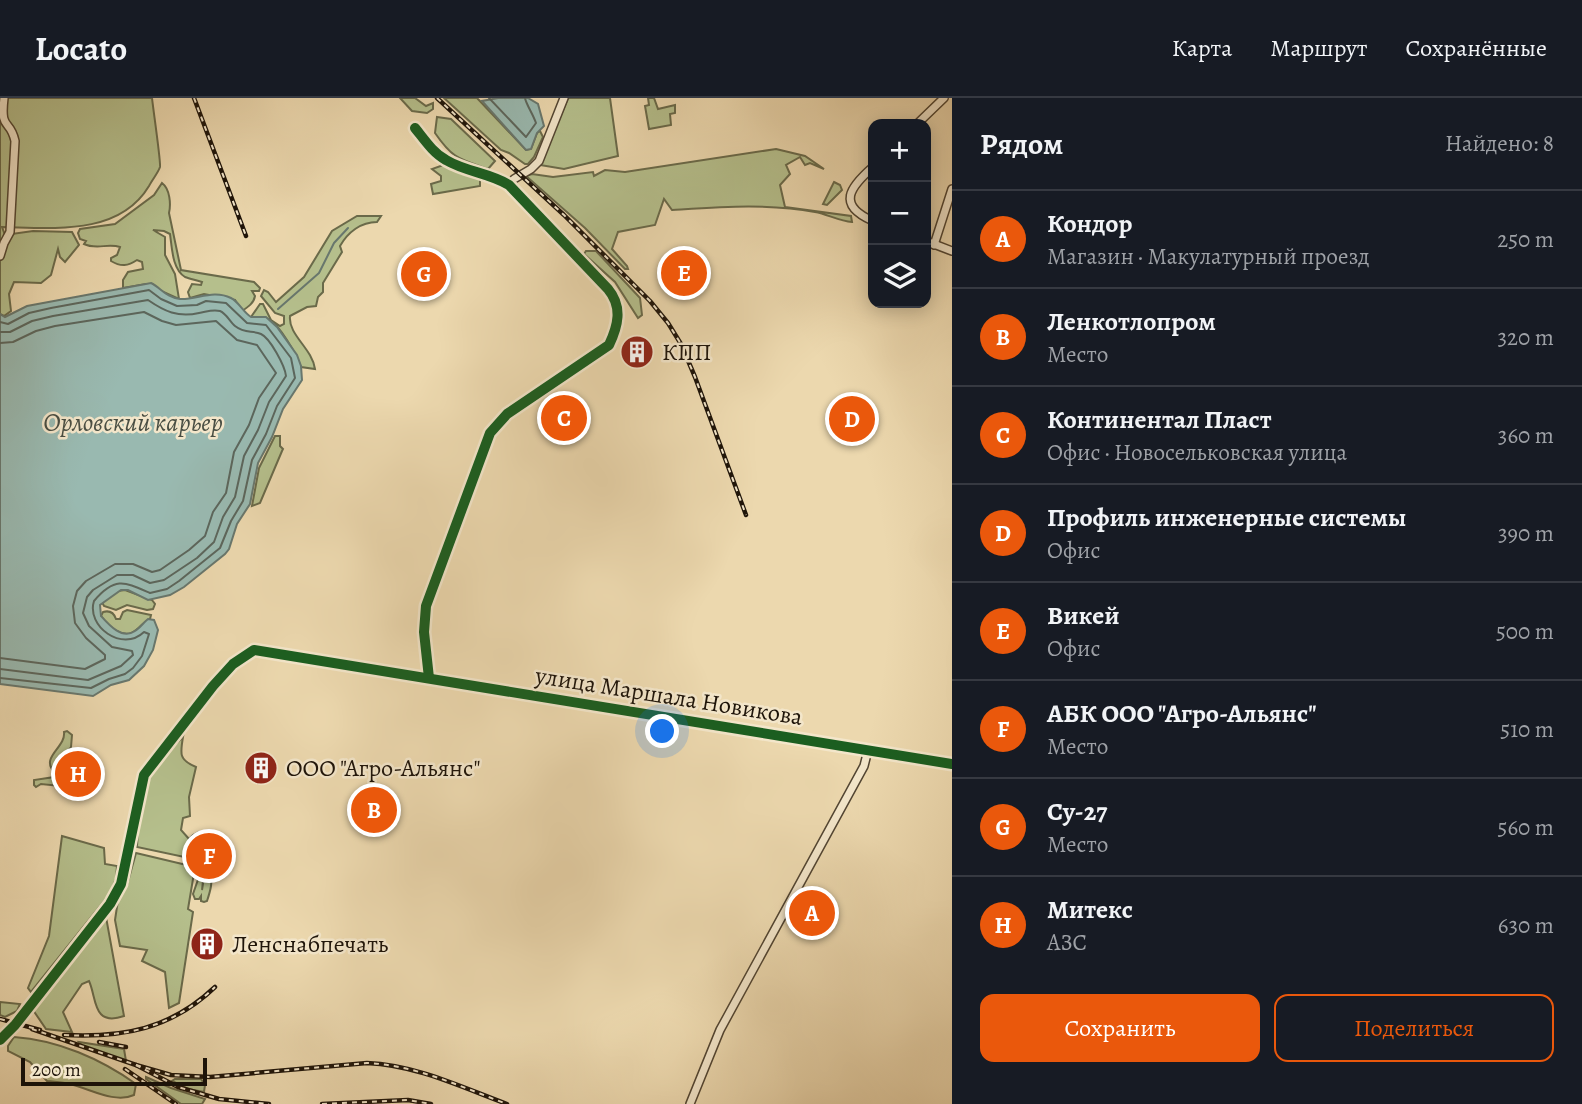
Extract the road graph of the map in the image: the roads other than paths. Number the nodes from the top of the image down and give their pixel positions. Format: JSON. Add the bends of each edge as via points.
{"nodes":[{"id":1,"x":4,"y":98,"type":"edge"},
{"id":2,"x":564,"y":98,"type":"edge"},
{"id":3,"x":944,"y":98,"type":"edge"},
{"id":4,"x":922,"y":119,"type":"edge"},
{"id":5,"x":415,"y":128,"type":"dead end"},
{"id":6,"x":868,"y":172,"type":"edge"},
{"id":7,"x":514,"y":179,"type":"dead end"},
{"id":8,"x":952,"y":189,"type":"edge"},
{"id":9,"x":868,"y":219,"type":"edge"},
{"id":10,"x":931,"y":244,"type":"edge"},
{"id":11,"x":934,"y":245,"type":"junction"},
{"id":12,"x":952,"y":251,"type":"edge"},
{"id":13,"x":0,"y":256,"type":"edge"},
{"id":14,"x":429,"y":678,"type":"junction"},
{"id":15,"x":868,"y":750,"type":"junction"},
{"id":16,"x":952,"y":764,"type":"edge"},
{"id":17,"x":0,"y":1040,"type":"edge"},
{"id":18,"x":690,"y":1104,"type":"edge"}],
"edges":[{"from":1,"to":13,"type":"street","via":[[1,116],[15,141],[10,232]]},
{"from":2,"to":7,"type":"street","via":[[539,160]]},
{"from":3,"to":4,"type":"street"},
{"from":5,"to":14,"type":"street","via":[[443,158],[509,185],[616,302],[616,327],[609,345],[507,414],[490,433],[426,606]]},
{"from":6,"to":9,"type":"street","via":[[851,191],[851,204]]},
{"from":8,"to":11,"type":"street"},
{"from":10,"to":11,"type":"street"},
{"from":11,"to":12,"type":"street"},
{"from":14,"to":15,"type":"street","name":"улица Маршала Новикова"},
{"from":14,"to":17,"type":"street","name":"улица Маршала Новикова","via":[[254,650],[233,663],[144,775],[121,884],[110,904]]},
{"from":15,"to":16,"type":"street","name":"улица Маршала Новикова"},
{"from":15,"to":18,"type":"street","via":[[864,766],[720,1030]]}]}
